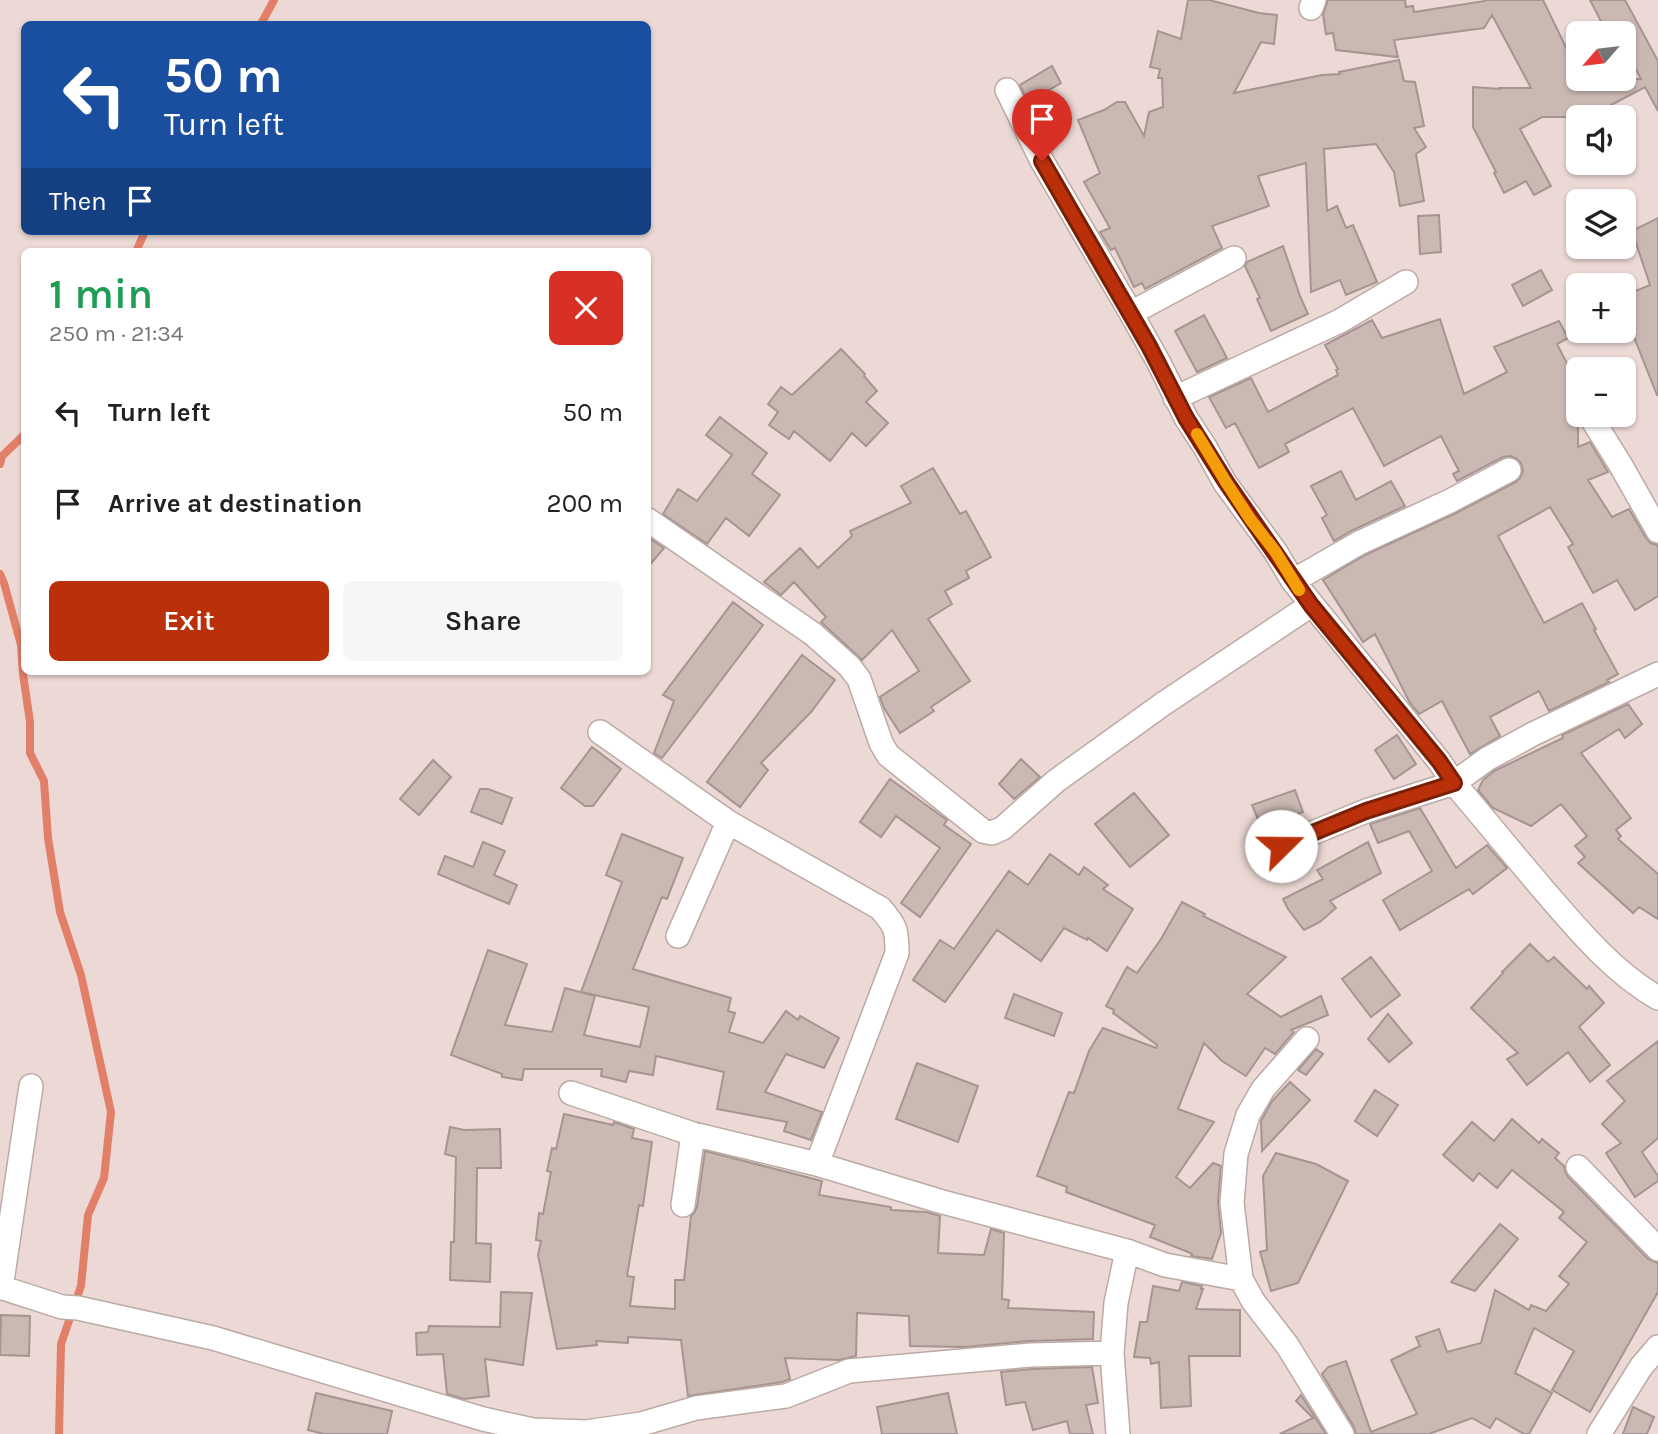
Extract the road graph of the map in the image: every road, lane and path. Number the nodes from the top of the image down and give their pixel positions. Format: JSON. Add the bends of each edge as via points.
{"nodes":[{"id":1,"x":1007,"y":90,"type":"dead end"},
{"id":2,"x":1234,"y":258,"type":"dead end"},
{"id":3,"x":1406,"y":282,"type":"dead end"},
{"id":4,"x":1131,"y":313,"type":"junction"},
{"id":5,"x":1175,"y":398,"type":"junction"},
{"id":6,"x":1597,"y":427,"type":"edge"},
{"id":7,"x":1508,"y":470,"type":"dead end"},
{"id":8,"x":651,"y":522,"type":"edge"},
{"id":9,"x":1658,"y":531,"type":"edge"},
{"id":10,"x":1293,"y":581,"type":"junction"},
{"id":11,"x":1311,"y":605,"type":"junction"},
{"id":12,"x":1658,"y":674,"type":"edge"},
{"id":13,"x":600,"y":732,"type":"dead end"},
{"id":14,"x":1454,"y":783,"type":"junction"},
{"id":15,"x":727,"y":822,"type":"junction"},
{"id":16,"x":1281,"y":846,"type":"dead end"},
{"id":17,"x":678,"y":936,"type":"dead end"},
{"id":18,"x":1658,"y":998,"type":"edge"},
{"id":19,"x":1307,"y":1039,"type":"dead end"},
{"id":20,"x":31,"y":1086,"type":"dead end"},
{"id":21,"x":571,"y":1093,"type":"dead end"},
{"id":22,"x":693,"y":1133,"type":"junction"},
{"id":23,"x":817,"y":1164,"type":"junction"},
{"id":24,"x":1578,"y":1167,"type":"dead end"},
{"id":25,"x":683,"y":1205,"type":"dead end"},
{"id":26,"x":1658,"y":1249,"type":"edge"},
{"id":27,"x":1127,"y":1251,"type":"junction"},
{"id":28,"x":1241,"y":1279,"type":"junction"},
{"id":29,"x":0,"y":1287,"type":"edge"},
{"id":30,"x":1658,"y":1347,"type":"edge"},
{"id":31,"x":1112,"y":1353,"type":"junction"},
{"id":32,"x":1118,"y":1434,"type":"edge"},
{"id":33,"x":1342,"y":1434,"type":"edge"},
{"id":34,"x":1599,"y":1434,"type":"edge"}],
"edges":[{"from":1,"to":4,"type":"street","via":[[1042,161]]},
{"from":2,"to":4,"type":"street"},
{"from":3,"to":5,"type":"street","via":[[1340,321]]},
{"from":4,"to":5,"type":"street"},
{"from":5,"to":10,"type":"street"},
{"from":6,"to":9,"type":"street"},
{"from":7,"to":10,"type":"street","via":[[1359,542]]},
{"from":8,"to":11,"type":"street","via":[[813,635],[849,666],[859,679],[888,755],[983,831],[992,833],[1163,704]]},
{"from":10,"to":11,"type":"street"},
{"from":11,"to":14,"type":"street"},
{"from":12,"to":14,"type":"street","via":[[1533,734]]},
{"from":13,"to":15,"type":"street"},
{"from":14,"to":16,"type":"street","via":[[1366,811]]},
{"from":14,"to":18,"type":"street","via":[[1604,957]]},
{"from":15,"to":17,"type":"street"},
{"from":15,"to":23,"type":"street","via":[[880,908],[897,933],[897,953]]},
{"from":19,"to":28,"type":"street","via":[[1263,1089],[1248,1115],[1236,1154],[1233,1203]]},
{"from":20,"to":29,"type":"street"},
{"from":21,"to":22,"type":"street"},
{"from":22,"to":23,"type":"street"},
{"from":22,"to":25,"type":"street"},
{"from":23,"to":27,"type":"street"},
{"from":24,"to":26,"type":"street"},
{"from":27,"to":28,"type":"street","via":[[1165,1265]]},
{"from":27,"to":31,"type":"street"},
{"from":28,"to":33,"type":"street"},
{"from":29,"to":31,"type":"street","via":[[214,1338],[533,1430],[586,1432],[641,1424],[696,1408],[786,1396],[849,1371],[1031,1355]]},
{"from":30,"to":34,"type":"street"},
{"from":31,"to":32,"type":"street"}]}
